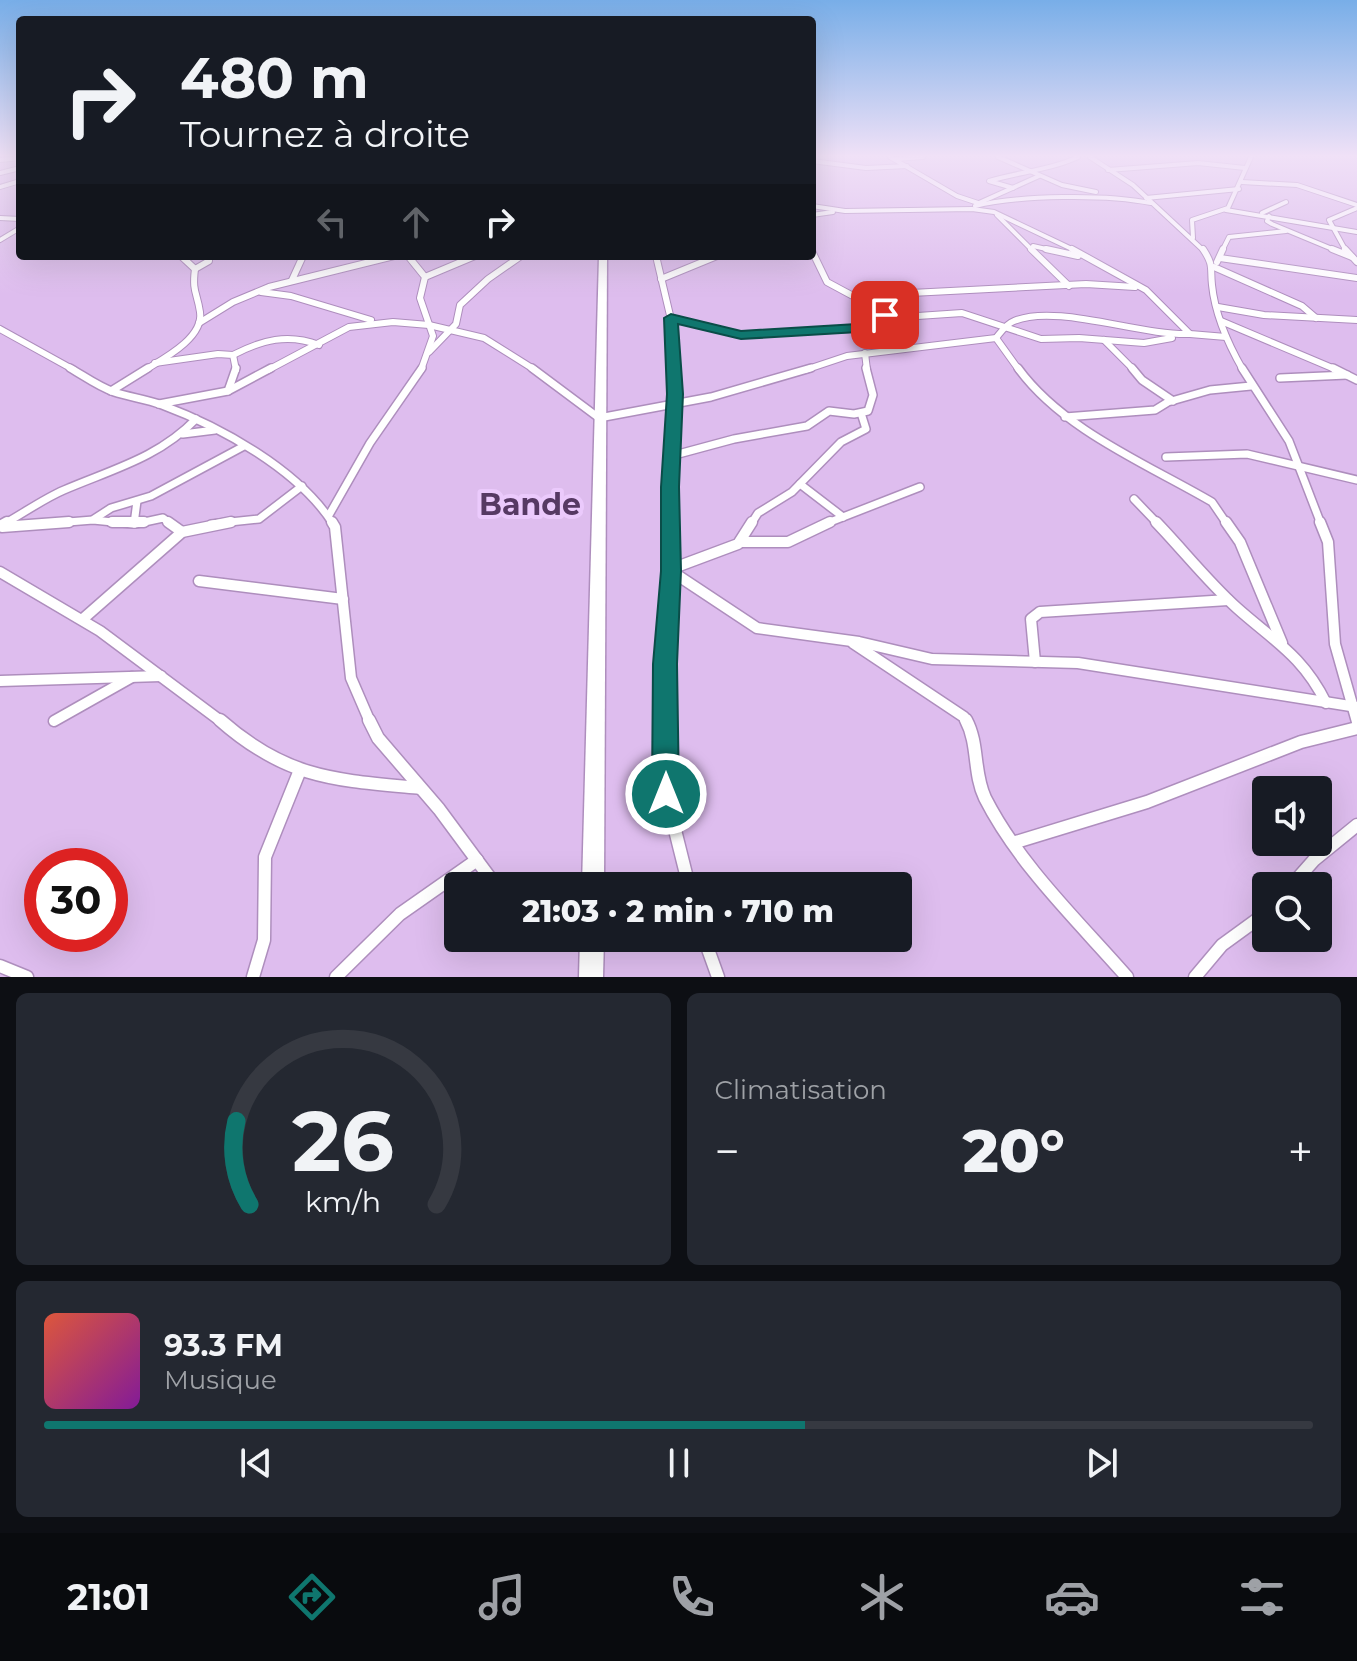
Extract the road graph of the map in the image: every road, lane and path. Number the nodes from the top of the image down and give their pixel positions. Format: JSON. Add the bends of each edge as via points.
{"nodes":[{"id":1,"x":972,"y":203,"type":"edge"},
{"id":2,"x":982,"y":203,"type":"edge"},
{"id":3,"x":1007,"y":203,"type":"edge"},
{"id":4,"x":1151,"y":203,"type":"edge"},
{"id":5,"x":1231,"y":203,"type":"edge"},
{"id":6,"x":1285,"y":203,"type":"edge"},
{"id":7,"x":977,"y":205,"type":"junction"},
{"id":8,"x":816,"y":207,"type":"edge"},
{"id":9,"x":1357,"y":207,"type":"edge"},
{"id":10,"x":1226,"y":210,"type":"junction"},
{"id":11,"x":845,"y":211,"type":"junction"},
{"id":12,"x":994,"y":212,"type":"junction"},
{"id":13,"x":1259,"y":214,"type":"junction"},
{"id":14,"x":816,"y":215,"type":"edge"},
{"id":15,"x":1269,"y":216,"type":"junction"},
{"id":16,"x":16,"y":227,"type":"edge"},
{"id":17,"x":1332,"y":228,"type":"junction"},
{"id":18,"x":1286,"y":231,"type":"junction"},
{"id":19,"x":1357,"y":232,"type":"edge"},
{"id":20,"x":1193,"y":238,"type":"junction"},
{"id":21,"x":0,"y":240,"type":"edge"},
{"id":22,"x":1026,"y":242,"type":"junction"},
{"id":23,"x":1220,"y":258,"type":"junction"},
{"id":24,"x":816,"y":259,"type":"edge"},
{"id":25,"x":1090,"y":259,"type":"junction"},
{"id":26,"x":185,"y":260,"type":"edge"},
{"id":27,"x":209,"y":260,"type":"edge"},
{"id":28,"x":301,"y":260,"type":"edge"},
{"id":29,"x":377,"y":260,"type":"edge"},
{"id":30,"x":415,"y":260,"type":"edge"},
{"id":31,"x":465,"y":260,"type":"edge"},
{"id":32,"x":515,"y":260,"type":"edge"},
{"id":33,"x":603,"y":260,"type":"edge"},
{"id":34,"x":657,"y":260,"type":"edge"},
{"id":35,"x":707,"y":260,"type":"edge"},
{"id":36,"x":1354,"y":260,"type":"edge"},
{"id":37,"x":1214,"y":266,"type":"junction"},
{"id":38,"x":195,"y":269,"type":"junction"},
{"id":39,"x":425,"y":277,"type":"junction"},
{"id":40,"x":1357,"y":278,"type":"edge"},
{"id":41,"x":661,"y":279,"type":"junction"},
{"id":42,"x":292,"y":280,"type":"junction"},
{"id":43,"x":1069,"y":286,"type":"junction"},
{"id":44,"x":1146,"y":290,"type":"junction"},
{"id":45,"x":255,"y":292,"type":"junction"},
{"id":46,"x":867,"y":297,"type":"junction"},
{"id":47,"x":1215,"y":298,"type":"junction"},
{"id":48,"x":1218,"y":307,"type":"junction"},
{"id":49,"x":877,"y":312,"type":"junction"},
{"id":50,"x":1247,"y":312,"type":"junction"},
{"id":51,"x":903,"y":317,"type":"junction"},
{"id":52,"x":671,"y":318,"type":"junction"},
{"id":53,"x":1317,"y":318,"type":"junction"},
{"id":54,"x":1357,"y":320,"type":"edge"},
{"id":55,"x":1221,"y":321,"type":"junction"},
{"id":56,"x":376,"y":322,"type":"junction"},
{"id":57,"x":876,"y":322,"type":"junction"},
{"id":58,"x":199,"y":323,"type":"junction"},
{"id":59,"x":429,"y":325,"type":"junction"},
{"id":60,"x":1007,"y":326,"type":"junction"},
{"id":61,"x":0,"y":329,"type":"edge"},
{"id":62,"x":450,"y":331,"type":"junction"},
{"id":63,"x":1190,"y":334,"type":"junction"},
{"id":64,"x":1180,"y":336,"type":"junction"},
{"id":65,"x":1226,"y":337,"type":"junction"},
{"id":66,"x":996,"y":338,"type":"junction"},
{"id":67,"x":1104,"y":340,"type":"junction"},
{"id":68,"x":319,"y":345,"type":"junction"},
{"id":69,"x":428,"y":352,"type":"junction"},
{"id":70,"x":865,"y":353,"type":"junction"},
{"id":71,"x":233,"y":355,"type":"junction"},
{"id":72,"x":152,"y":363,"type":"junction"},
{"id":73,"x":1348,"y":375,"type":"junction"},
{"id":74,"x":1280,"y":378,"type":"dead end"},
{"id":75,"x":1357,"y":380,"type":"edge"},
{"id":76,"x":1251,"y":386,"type":"junction"},
{"id":77,"x":111,"y":391,"type":"junction"},
{"id":78,"x":228,"y":391,"type":"junction"},
{"id":79,"x":1173,"y":401,"type":"junction"},
{"id":80,"x":159,"y":404,"type":"junction"},
{"id":81,"x":674,"y":405,"type":"junction"},
{"id":82,"x":861,"y":413,"type":"junction"},
{"id":83,"x":1065,"y":417,"type":"junction"},
{"id":84,"x":599,"y":418,"type":"junction"},
{"id":85,"x":196,"y":419,"type":"junction"},
{"id":86,"x":216,"y":430,"type":"junction"},
{"id":87,"x":183,"y":434,"type":"junction"},
{"id":88,"x":244,"y":446,"type":"junction"},
{"id":89,"x":671,"y":456,"type":"junction"},
{"id":90,"x":1166,"y":457,"type":"dead end"},
{"id":91,"x":1298,"y":465,"type":"junction"},
{"id":92,"x":1357,"y":480,"type":"edge"},
{"id":93,"x":800,"y":484,"type":"junction"},
{"id":94,"x":302,"y":486,"type":"junction"},
{"id":95,"x":920,"y":487,"type":"dead end"},
{"id":96,"x":1134,"y":499,"type":"dead end"},
{"id":97,"x":137,"y":501,"type":"junction"},
{"id":98,"x":329,"y":515,"type":"junction"},
{"id":99,"x":843,"y":517,"type":"junction"},
{"id":100,"x":93,"y":520,"type":"junction"},
{"id":101,"x":134,"y":524,"type":"junction"},
{"id":102,"x":0,"y":527,"type":"edge"},
{"id":103,"x":182,"y":532,"type":"junction"},
{"id":104,"x":740,"y":542,"type":"junction"},
{"id":105,"x":671,"y":570,"type":"junction"},
{"id":106,"x":0,"y":572,"type":"edge"},
{"id":107,"x":199,"y":581,"type":"dead end"},
{"id":108,"x":343,"y":599,"type":"junction"},
{"id":109,"x":1228,"y":600,"type":"junction"},
{"id":110,"x":84,"y":618,"type":"junction"},
{"id":111,"x":849,"y":640,"type":"junction"},
{"id":112,"x":1282,"y":643,"type":"junction"},
{"id":113,"x":1035,"y":662,"type":"junction"},
{"id":114,"x":162,"y":676,"type":"junction"},
{"id":115,"x":132,"y":677,"type":"junction"},
{"id":116,"x":0,"y":681,"type":"edge"},
{"id":117,"x":1326,"y":703,"type":"junction"},
{"id":118,"x":1354,"y":707,"type":"edge"},
{"id":119,"x":54,"y":721,"type":"dead end"},
{"id":120,"x":1357,"y":725,"type":"edge"},
{"id":121,"x":300,"y":770,"type":"junction"},
{"id":122,"x":421,"y":788,"type":"junction"},
{"id":123,"x":1357,"y":825,"type":"edge"},
{"id":124,"x":1016,"y":842,"type":"junction"},
{"id":125,"x":477,"y":860,"type":"junction"},
{"id":126,"x":486,"y":872,"type":"edge"},
{"id":127,"x":593,"y":872,"type":"edge"},
{"id":128,"x":686,"y":872,"type":"edge"},
{"id":129,"x":1303,"y":872,"type":"edge"},
{"id":130,"x":1252,"y":923,"type":"edge"},
{"id":131,"x":592,"y":952,"type":"edge"},
{"id":132,"x":709,"y":952,"type":"edge"},
{"id":133,"x":0,"y":966,"type":"edge"},
{"id":134,"x":27,"y":977,"type":"edge"},
{"id":135,"x":253,"y":977,"type":"edge"},
{"id":136,"x":336,"y":977,"type":"edge"},
{"id":137,"x":591,"y":977,"type":"edge"},
{"id":138,"x":718,"y":977,"type":"edge"},
{"id":139,"x":1127,"y":977,"type":"edge"},
{"id":140,"x":1195,"y":977,"type":"edge"}],
"edges":[{"from":1,"to":7,"type":"street"},
{"from":2,"to":7,"type":"street"},
{"from":3,"to":7,"type":"street"},
{"from":4,"to":20,"type":"street"},
{"from":5,"to":10,"type":"street"},
{"from":6,"to":13,"type":"street"},
{"from":7,"to":11,"type":"street"},
{"from":7,"to":12,"type":"street"},
{"from":8,"to":11,"type":"street"},
{"from":9,"to":17,"type":"street","via":[[1331,217]]},
{"from":10,"to":13,"type":"street"},
{"from":10,"to":20,"type":"street","via":[[1192,220]]},
{"from":11,"to":14,"type":"street"},
{"from":12,"to":22,"type":"street"},
{"from":12,"to":25,"type":"street"},
{"from":13,"to":15,"type":"street"},
{"from":15,"to":17,"type":"street"},
{"from":15,"to":18,"type":"street","via":[[1268,222]]},
{"from":16,"to":21,"type":"street"},
{"from":17,"to":19,"type":"street"},
{"from":17,"to":36,"type":"street"},
{"from":18,"to":23,"type":"street","via":[[1229,237]]},
{"from":18,"to":36,"type":"street"},
{"from":20,"to":37,"type":"street"},
{"from":22,"to":25,"type":"street"},
{"from":22,"to":43,"type":"street"},
{"from":23,"to":37,"type":"street"},
{"from":23,"to":40,"type":"street"},
{"from":24,"to":46,"type":"street","via":[[833,287]]},
{"from":25,"to":44,"type":"street"},
{"from":26,"to":38,"type":"street"},
{"from":27,"to":38,"type":"street"},
{"from":28,"to":42,"type":"street"},
{"from":29,"to":42,"type":"street"},
{"from":30,"to":39,"type":"street"},
{"from":31,"to":39,"type":"street"},
{"from":32,"to":62,"type":"street","via":[[460,305]]},
{"from":33,"to":84,"type":"highway"},
{"from":34,"to":41,"type":"street"},
{"from":35,"to":41,"type":"street"},
{"from":37,"to":47,"type":"street"},
{"from":37,"to":53,"type":"street"},
{"from":38,"to":58,"type":"street","via":[[192,287]]},
{"from":39,"to":59,"type":"street","via":[[420,298]]},
{"from":41,"to":52,"type":"street"},
{"from":42,"to":45,"type":"street"},
{"from":43,"to":44,"type":"street","via":[[1116,284]]},
{"from":43,"to":46,"type":"street"},
{"from":44,"to":63,"type":"street"},
{"from":45,"to":56,"type":"street","via":[[291,296]]},
{"from":45,"to":58,"type":"street","via":[[230,301]]},
{"from":46,"to":49,"type":"street","via":[[875,301]]},
{"from":47,"to":48,"type":"street"},
{"from":47,"to":50,"type":"street"},
{"from":48,"to":50,"type":"street"},
{"from":48,"to":55,"type":"street"},
{"from":49,"to":51,"type":"street"},
{"from":49,"to":57,"type":"street"},
{"from":50,"to":53,"type":"street"},
{"from":51,"to":57,"type":"street"},
{"from":51,"to":60,"type":"street","via":[[962,313]]},
{"from":52,"to":57,"type":"street","via":[[741,335],[850,329]]},
{"from":52,"to":81,"type":"street"},
{"from":53,"to":54,"type":"street"},
{"from":55,"to":65,"type":"street"},
{"from":55,"to":73,"type":"street"},
{"from":56,"to":59,"type":"street"},
{"from":56,"to":68,"type":"street","via":[[349,327]]},
{"from":58,"to":72,"type":"street","via":[[179,348]]},
{"from":59,"to":62,"type":"street"},
{"from":59,"to":69,"type":"street","via":[[433,336]]},
{"from":60,"to":64,"type":"street","via":[[1017,319],[1048,317]]},
{"from":60,"to":66,"type":"street"},
{"from":60,"to":67,"type":"street","via":[[1041,339]]},
{"from":61,"to":77,"type":"street"},
{"from":62,"to":69,"type":"street"},
{"from":62,"to":84,"type":"street","via":[[484,338]]},
{"from":63,"to":64,"type":"street"},
{"from":63,"to":65,"type":"street"},
{"from":64,"to":67,"type":"street","via":[[1154,343]]},
{"from":65,"to":76,"type":"street"},
{"from":66,"to":70,"type":"street"},
{"from":66,"to":83,"type":"street","via":[[1034,390]]},
{"from":67,"to":79,"type":"street","via":[[1142,380]]},
{"from":68,"to":71,"type":"street","via":[[294,336],[257,342]]},
{"from":68,"to":78,"type":"street"},
{"from":69,"to":98,"type":"street"},
{"from":70,"to":81,"type":"street"},
{"from":70,"to":82,"type":"street","via":[[873,399],[868,411]]},
{"from":71,"to":72,"type":"street"},
{"from":71,"to":78,"type":"street","via":[[237,366]]},
{"from":72,"to":77,"type":"street"},
{"from":73,"to":74,"type":"street"},
{"from":73,"to":75,"type":"street"},
{"from":76,"to":79,"type":"street"},
{"from":76,"to":91,"type":"street","via":[[1289,441]]},
{"from":77,"to":80,"type":"street"},
{"from":78,"to":80,"type":"street"},
{"from":79,"to":83,"type":"street","via":[[1155,410]]},
{"from":80,"to":85,"type":"street"},
{"from":81,"to":84,"type":"street"},
{"from":81,"to":89,"type":"street"},
{"from":82,"to":89,"type":"street","via":[[829,411],[807,426]]},
{"from":82,"to":93,"type":"street","via":[[866,429],[836,446]]},
{"from":83,"to":112,"type":"street","via":[[1212,502],[1240,542]]},
{"from":84,"to":127,"type":"highway"},
{"from":85,"to":86,"type":"street"},
{"from":85,"to":87,"type":"street"},
{"from":86,"to":87,"type":"street"},
{"from":86,"to":88,"type":"street"},
{"from":87,"to":102,"type":"street","via":[[139,464],[61,492]]},
{"from":88,"to":94,"type":"street"},
{"from":88,"to":97,"type":"street"},
{"from":89,"to":105,"type":"street"},
{"from":90,"to":91,"type":"street","via":[[1247,454]]},
{"from":91,"to":92,"type":"street"},
{"from":91,"to":118,"type":"street","via":[[1328,542],[1335,644]]},
{"from":93,"to":99,"type":"street"},
{"from":93,"to":104,"type":"street","via":[[758,513]]},
{"from":94,"to":98,"type":"street"},
{"from":94,"to":103,"type":"street","via":[[259,519]]},
{"from":95,"to":99,"type":"street"},
{"from":96,"to":109,"type":"street"},
{"from":97,"to":100,"type":"street"},
{"from":97,"to":101,"type":"street"},
{"from":98,"to":108,"type":"street","via":[[339,549]]},
{"from":99,"to":104,"type":"street","via":[[788,542]]},
{"from":100,"to":101,"type":"street"},
{"from":100,"to":102,"type":"street"},
{"from":101,"to":103,"type":"street","via":[[163,518]]},
{"from":103,"to":110,"type":"street"},
{"from":104,"to":105,"type":"street"},
{"from":105,"to":111,"type":"street","via":[[757,628]]},
{"from":105,"to":128,"type":"street","via":[[666,794]]},
{"from":106,"to":110,"type":"street"},
{"from":107,"to":108,"type":"street"},
{"from":108,"to":122,"type":"street","via":[[351,678],[363,709],[378,738]]},
{"from":109,"to":112,"type":"street"},
{"from":109,"to":113,"type":"street","via":[[1040,612],[1031,619]]},
{"from":110,"to":114,"type":"street"},
{"from":111,"to":113,"type":"street","via":[[932,659]]},
{"from":111,"to":124,"type":"street","via":[[964,717],[971,726],[978,782]]},
{"from":112,"to":117,"type":"street"},
{"from":113,"to":117,"type":"street","via":[[1078,663]]},
{"from":114,"to":115,"type":"street"},
{"from":114,"to":121,"type":"street","via":[[268,758]]},
{"from":115,"to":116,"type":"street"},
{"from":115,"to":119,"type":"street"},
{"from":117,"to":118,"type":"street"},
{"from":118,"to":120,"type":"street"},
{"from":120,"to":124,"type":"street","via":[[1147,802]]},
{"from":121,"to":122,"type":"street"},
{"from":121,"to":135,"type":"street","via":[[265,857],[264,940]]},
{"from":122,"to":125,"type":"street"},
{"from":123,"to":129,"type":"street"},
{"from":124,"to":139,"type":"street"},
{"from":125,"to":126,"type":"street"},
{"from":125,"to":136,"type":"street","via":[[400,914]]},
{"from":130,"to":140,"type":"street","via":[[1222,945]]},
{"from":131,"to":137,"type":"highway"},
{"from":132,"to":138,"type":"street"},
{"from":133,"to":134,"type":"street"}]}
